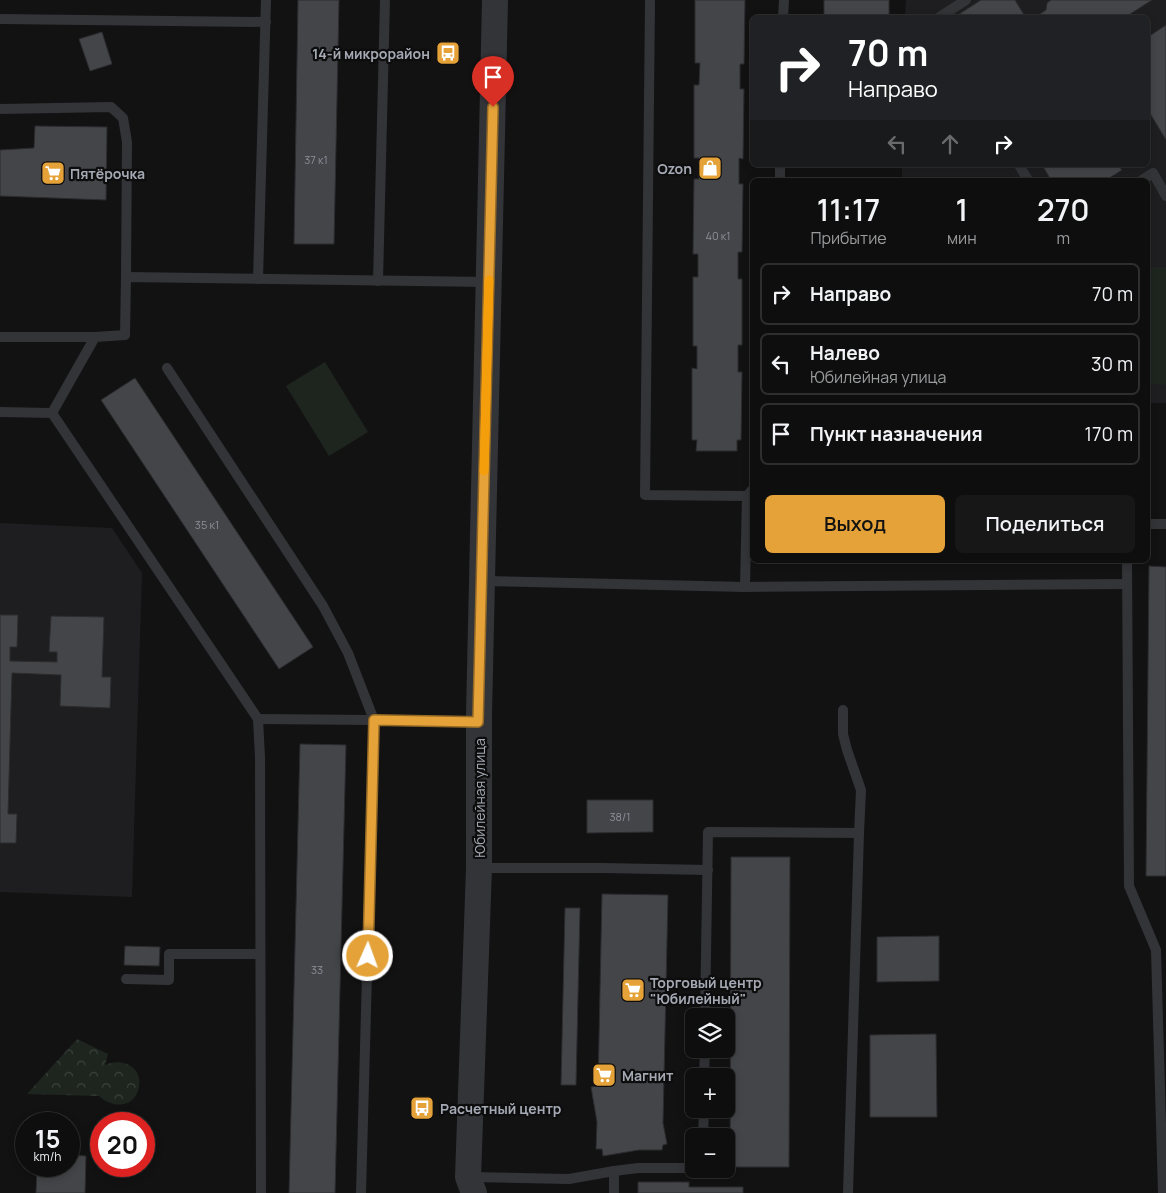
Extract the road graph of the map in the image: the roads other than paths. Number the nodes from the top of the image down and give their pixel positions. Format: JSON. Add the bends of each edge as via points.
{"nodes":[{"id":1,"x":266,"y":0,"type":"edge"},
{"id":2,"x":385,"y":0,"type":"edge"},
{"id":3,"x":495,"y":0,"type":"edge"},
{"id":4,"x":650,"y":0,"type":"edge"},
{"id":5,"x":784,"y":0,"type":"edge"},
{"id":6,"x":966,"y":0,"type":"edge"},
{"id":7,"x":783,"y":15,"type":"edge"},
{"id":8,"x":943,"y":15,"type":"edge"},
{"id":9,"x":0,"y":19,"type":"edge"},
{"id":10,"x":266,"y":22,"type":"junction"},
{"id":11,"x":0,"y":109,"type":"edge"},
{"id":12,"x":1020,"y":167,"type":"edge"},
{"id":13,"x":1027,"y":178,"type":"edge"},
{"id":14,"x":1145,"y":178,"type":"edge"},
{"id":15,"x":1166,"y":196,"type":"edge"},
{"id":16,"x":126,"y":277,"type":"junction"},
{"id":17,"x":258,"y":279,"type":"junction"},
{"id":18,"x":378,"y":281,"type":"junction"},
{"id":19,"x":489,"y":282,"type":"junction"},
{"id":20,"x":0,"y":336,"type":"edge"},
{"id":21,"x":95,"y":337,"type":"junction"},
{"id":22,"x":167,"y":368,"type":"dead end"},
{"id":23,"x":0,"y":412,"type":"edge"},
{"id":24,"x":52,"y":412,"type":"junction"},
{"id":25,"x":750,"y":493,"type":"edge"},
{"id":26,"x":1150,"y":524,"type":"edge"},
{"id":27,"x":1166,"y":524,"type":"edge"},
{"id":28,"x":1127,"y":563,"type":"edge"},
{"id":29,"x":482,"y":580,"type":"junction"},
{"id":30,"x":1127,"y":584,"type":"junction"},
{"id":31,"x":745,"y":587,"type":"junction"},
{"id":32,"x":843,"y":710,"type":"dead end"},
{"id":33,"x":258,"y":719,"type":"junction"},
{"id":34,"x":374,"y":720,"type":"junction"},
{"id":35,"x":478,"y":722,"type":"junction"},
{"id":36,"x":859,"y":833,"type":"junction"},
{"id":37,"x":479,"y":868,"type":"junction"},
{"id":38,"x":708,"y":870,"type":"junction"},
{"id":39,"x":260,"y":954,"type":"junction"},
{"id":40,"x":126,"y":979,"type":"dead end"},
{"id":41,"x":705,"y":1008,"type":"edge"},
{"id":42,"x":685,"y":1168,"type":"edge"},
{"id":43,"x":614,"y":1171,"type":"junction"},
{"id":44,"x":466,"y":1188,"type":"edge"},
{"id":45,"x":262,"y":1193,"type":"edge"},
{"id":46,"x":361,"y":1193,"type":"edge"},
{"id":47,"x":614,"y":1193,"type":"edge"},
{"id":48,"x":848,"y":1193,"type":"edge"},
{"id":49,"x":1163,"y":1193,"type":"edge"}],
"edges":[{"from":1,"to":10,"type":"lane"},
{"from":2,"to":18,"type":"lane"},
{"from":3,"to":19,"type":"street","name":"Юбилейная улица"},
{"from":4,"to":25,"type":"lane","via":[[645,495]]},
{"from":5,"to":7,"type":"lane"},
{"from":6,"to":8,"type":"lane"},
{"from":9,"to":10,"type":"lane"},
{"from":10,"to":17,"type":"lane"},
{"from":11,"to":16,"type":"lane","via":[[111,107],[123,118],[127,142]]},
{"from":12,"to":13,"type":"lane"},
{"from":14,"to":15,"type":"lane","via":[[1153,173]]},
{"from":16,"to":17,"type":"lane"},
{"from":16,"to":21,"type":"lane","via":[[125,335]]},
{"from":17,"to":18,"type":"lane"},
{"from":18,"to":19,"type":"lane"},
{"from":19,"to":29,"type":"street","name":"Юбилейная улица"},
{"from":20,"to":21,"type":"lane"},
{"from":21,"to":24,"type":"lane"},
{"from":22,"to":34,"type":"lane","via":[[323,606],[348,653]]},
{"from":23,"to":24,"type":"lane"},
{"from":24,"to":33,"type":"lane"},
{"from":25,"to":31,"type":"lane"},
{"from":26,"to":27,"type":"lane"},
{"from":28,"to":30,"type":"lane"},
{"from":29,"to":31,"type":"lane"},
{"from":29,"to":35,"type":"street","name":"Юбилейная улица"},
{"from":30,"to":31,"type":"lane"},
{"from":30,"to":49,"type":"lane","via":[[1129,886],[1156,950]]},
{"from":32,"to":36,"type":"lane","via":[[843,734],[861,790]]},
{"from":33,"to":34,"type":"lane"},
{"from":33,"to":39,"type":"lane"},
{"from":34,"to":35,"type":"lane"},
{"from":34,"to":46,"type":"lane"},
{"from":35,"to":37,"type":"street","name":"Юбилейная улица"},
{"from":36,"to":38,"type":"lane","via":[[708,832]]},
{"from":36,"to":48,"type":"lane"},
{"from":37,"to":38,"type":"lane"},
{"from":37,"to":44,"type":"street","name":"Юбилейная улица"},
{"from":38,"to":41,"type":"lane"},
{"from":39,"to":40,"type":"lane","via":[[169,954],[169,980]]},
{"from":39,"to":45,"type":"lane"},
{"from":42,"to":43,"type":"lane"},
{"from":43,"to":44,"type":"lane","via":[[569,1179]]},
{"from":43,"to":47,"type":"lane"}]}
